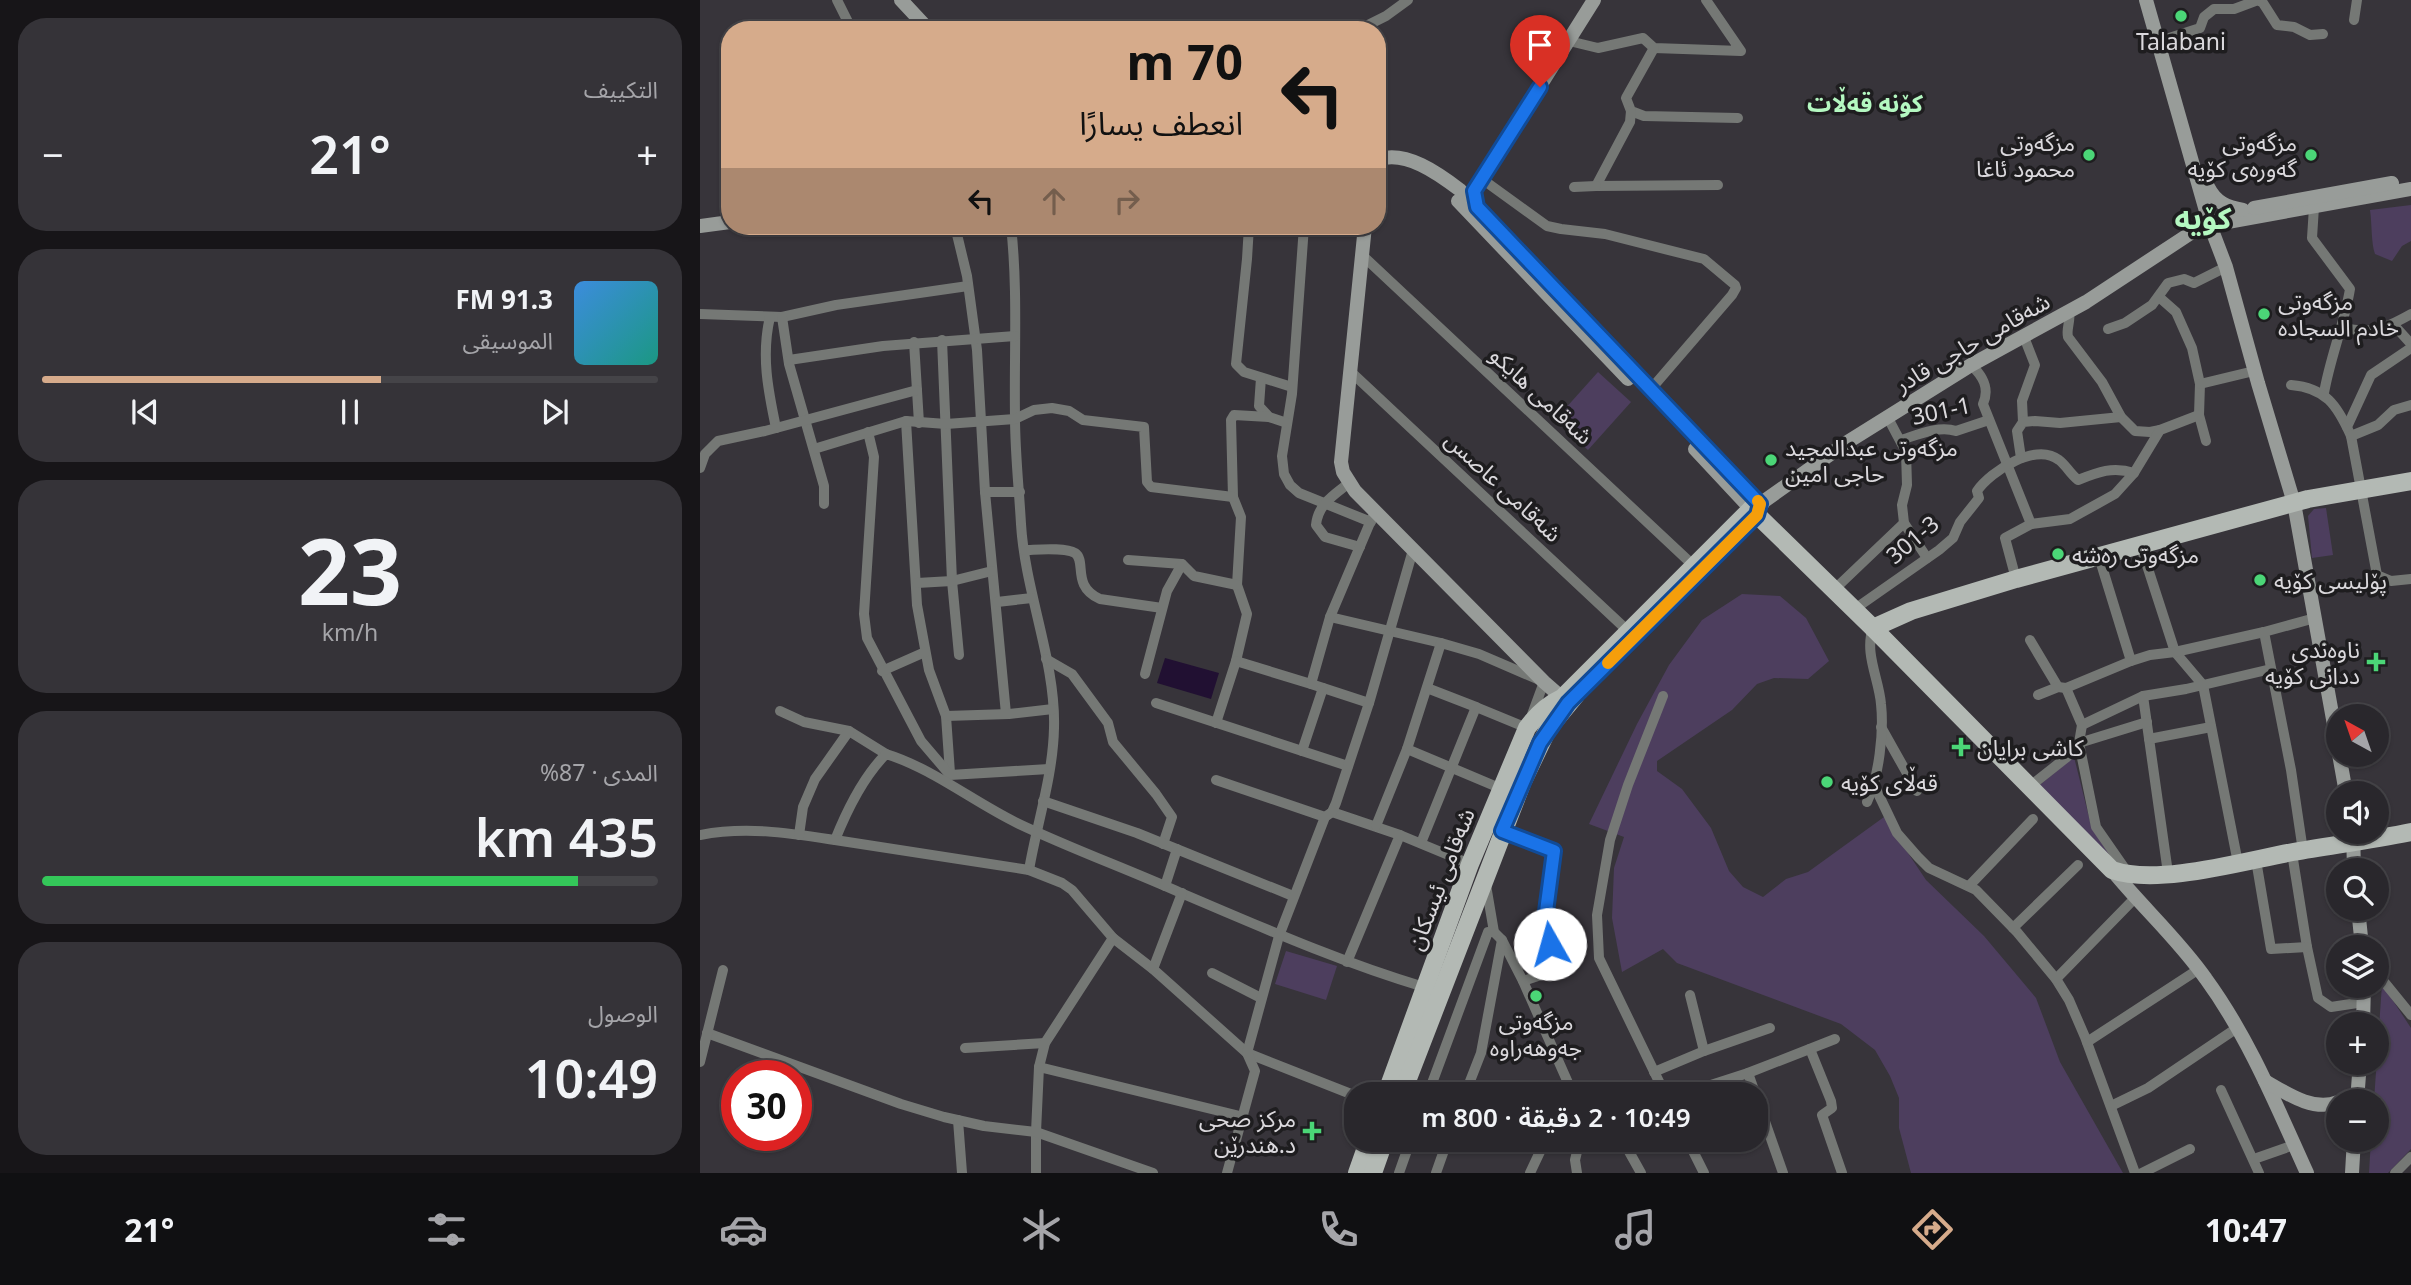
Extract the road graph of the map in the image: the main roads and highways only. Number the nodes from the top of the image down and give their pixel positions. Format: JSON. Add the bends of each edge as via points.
{"nodes":[{"id":1,"x":901,"y":0,"type":"edge"},
{"id":2,"x":1594,"y":0,"type":"edge"},
{"id":3,"x":2146,"y":0,"type":"edge"},
{"id":4,"x":2155,"y":0,"type":"edge"},
{"id":5,"x":921,"y":21,"type":"edge"},
{"id":6,"x":1386,"y":162,"type":"edge"},
{"id":7,"x":2411,"y":180,"type":"edge"},
{"id":8,"x":2208,"y":187,"type":"junction"},
{"id":9,"x":2411,"y":189,"type":"edge"},
{"id":10,"x":1470,"y":195,"type":"junction"},
{"id":11,"x":2244,"y":214,"type":"junction"},
{"id":12,"x":721,"y":223,"type":"edge"},
{"id":13,"x":2210,"y":225,"type":"junction"},
{"id":14,"x":700,"y":226,"type":"edge"},
{"id":15,"x":1364,"y":235,"type":"edge"},
{"id":16,"x":2226,"y":267,"type":"junction"},
{"id":17,"x":2411,"y":481,"type":"edge"},
{"id":18,"x":2294,"y":503,"type":"junction"},
{"id":19,"x":1756,"y":509,"type":"junction"},
{"id":20,"x":1876,"y":627,"type":"junction"},
{"id":21,"x":1565,"y":700,"type":"junction"},
{"id":22,"x":2330,"y":704,"type":"edge"},
{"id":23,"x":1527,"y":728,"type":"junction"},
{"id":24,"x":1544,"y":735,"type":"junction"},
{"id":25,"x":2411,"y":832,"type":"edge"},
{"id":26,"x":2389,"y":834,"type":"edge"},
{"id":27,"x":2330,"y":844,"type":"edge"},
{"id":28,"x":1478,"y":869,"type":"junction"},
{"id":29,"x":2112,"y":870,"type":"junction"},
{"id":30,"x":2266,"y":1081,"type":"junction"},
{"id":31,"x":1390,"y":1082,"type":"edge"},
{"id":32,"x":1407,"y":1082,"type":"edge"},
{"id":33,"x":2326,"y":1104,"type":"edge"},
{"id":34,"x":1364,"y":1152,"type":"edge"},
{"id":35,"x":1380,"y":1152,"type":"edge"},
{"id":36,"x":2353,"y":1152,"type":"edge"},
{"id":37,"x":1357,"y":1173,"type":"edge"},
{"id":38,"x":1373,"y":1173,"type":"edge"},
{"id":39,"x":2307,"y":1173,"type":"edge"},
{"id":40,"x":2352,"y":1173,"type":"edge"}],
"edges":[{"from":1,"to":5,"type":"main road"},
{"from":2,"to":10,"type":"main road"},
{"from":3,"to":13,"type":"main road"},
{"from":4,"to":8,"type":"main road"},
{"from":6,"to":10,"type":"main road"},
{"from":7,"to":11,"type":"main road","name":"شەقامی حاجی قادر"},
{"from":8,"to":11,"type":"main road","via":[[2218,201]]},
{"from":8,"to":13,"type":"main road","via":[[2214,204]]},
{"from":9,"to":11,"type":"main road","name":"شەقامی حاجی قادر"},
{"from":10,"to":19,"type":"main road"},
{"from":10,"to":19,"type":"main road"},
{"from":11,"to":13,"type":"main road","name":"شەقامی حاجی قادر"},
{"from":11,"to":16,"type":"main road","via":[[2224,242]]},
{"from":12,"to":14,"type":"main road"},
{"from":13,"to":16,"type":"main road"},
{"from":13,"to":19,"type":"main road","name":"شەقامی حاجی قادر","via":[[1846,443]]},
{"from":15,"to":21,"type":"main road","via":[[1343,472],[1373,516]]},
{"from":16,"to":18,"type":"main road"},
{"from":17,"to":18,"type":"main road"},
{"from":18,"to":20,"type":"main road","via":[[2016,579],[1911,611]]},
{"from":18,"to":22,"type":"main road"},
{"from":19,"to":20,"type":"main road"},
{"from":19,"to":20,"type":"main road","via":[[1839,584]]},
{"from":19,"to":21,"type":"main road"},
{"from":19,"to":21,"type":"main road","via":[[1694,566]]},
{"from":20,"to":29,"type":"main road"},
{"from":21,"to":23,"type":"main road","name":"شەقامی ئیسکان","via":[[1550,703]]},
{"from":21,"to":24,"type":"main road","name":"شەقامی ئیسکان"},
{"from":23,"to":24,"type":"main road"},
{"from":23,"to":28,"type":"main road","name":"شەقامی ئیسکان","via":[[1502,789]]},
{"from":24,"to":28,"type":"main road","name":"شەقامی ئیسکان","via":[[1502,831]]},
{"from":25,"to":26,"type":"main road"},
{"from":27,"to":29,"type":"main road","via":[[2168,873],[2130,875]]},
{"from":28,"to":31,"type":"main road","name":"شەقامی ئیسکان","via":[[1424,987]]},
{"from":28,"to":32,"type":"main road","name":"شەقامی ئیسکان","via":[[1465,927]]},
{"from":29,"to":30,"type":"main road","via":[[2199,969]]},
{"from":30,"to":33,"type":"main road","via":[[2295,1098]]},
{"from":30,"to":39,"type":"main road"},
{"from":34,"to":37,"type":"main road"},
{"from":35,"to":38,"type":"main road"},
{"from":36,"to":40,"type":"main road"}]}
